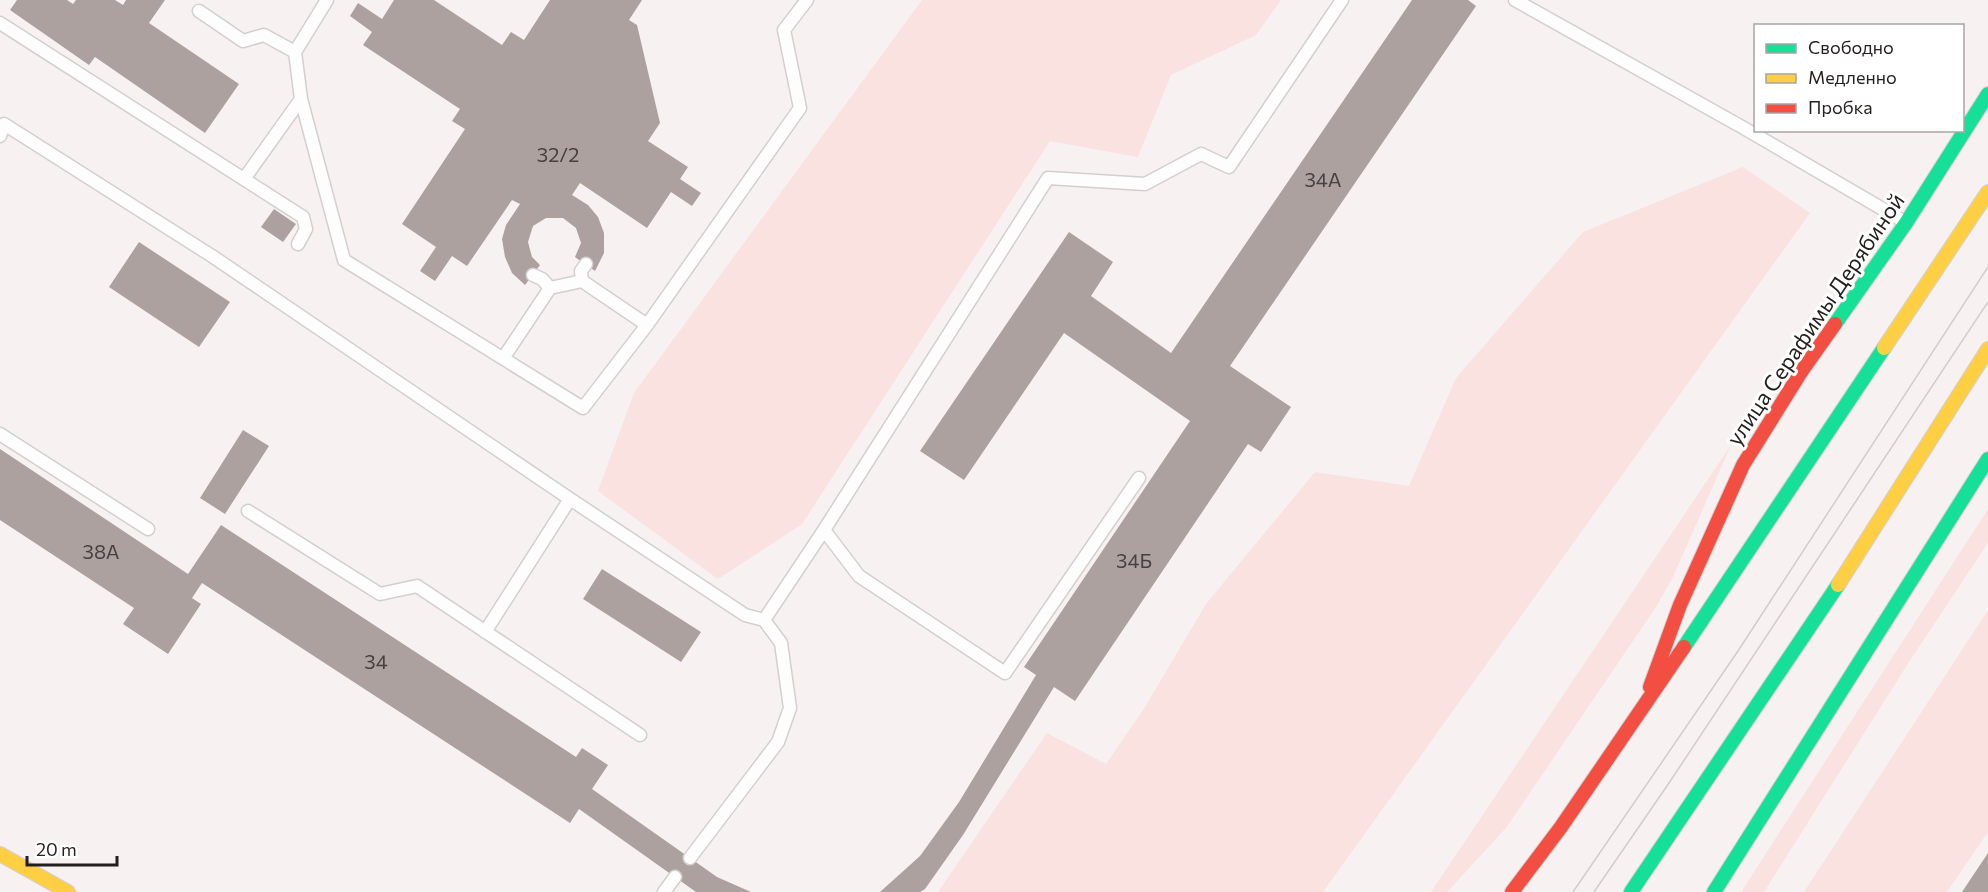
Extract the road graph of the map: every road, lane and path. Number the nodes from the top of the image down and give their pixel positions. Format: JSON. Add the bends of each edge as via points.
{"nodes":[{"id":1,"x":327,"y":0,"type":"edge"},
{"id":2,"x":807,"y":0,"type":"edge"},
{"id":3,"x":1342,"y":0,"type":"edge"},
{"id":4,"x":1515,"y":0,"type":"edge"},
{"id":5,"x":199,"y":10,"type":"dead end"},
{"id":6,"x":0,"y":23,"type":"edge"},
{"id":7,"x":295,"y":52,"type":"junction"},
{"id":8,"x":1988,"y":94,"type":"edge"},
{"id":9,"x":301,"y":99,"type":"junction"},
{"id":10,"x":1964,"y":132,"type":"edge"},
{"id":11,"x":1964,"y":132,"type":"edge"},
{"id":12,"x":0,"y":136,"type":"edge"},
{"id":13,"x":244,"y":179,"type":"junction"},
{"id":14,"x":1988,"y":192,"type":"edge"},
{"id":15,"x":1906,"y":223,"type":"junction"},
{"id":16,"x":298,"y":244,"type":"dead end"},
{"id":17,"x":586,"y":264,"type":"dead end"},
{"id":18,"x":533,"y":275,"type":"dead end"},
{"id":19,"x":582,"y":281,"type":"junction"},
{"id":20,"x":550,"y":288,"type":"junction"},
{"id":21,"x":647,"y":325,"type":"junction"},
{"id":22,"x":1988,"y":349,"type":"edge"},
{"id":23,"x":504,"y":357,"type":"junction"},
{"id":24,"x":0,"y":434,"type":"edge"},
{"id":25,"x":1988,"y":459,"type":"edge"},
{"id":26,"x":1139,"y":478,"type":"dead end"},
{"id":27,"x":570,"y":499,"type":"junction"},
{"id":28,"x":248,"y":511,"type":"dead end"},
{"id":29,"x":148,"y":529,"type":"dead end"},
{"id":30,"x":824,"y":530,"type":"junction"},
{"id":31,"x":764,"y":620,"type":"junction"},
{"id":32,"x":485,"y":632,"type":"junction"},
{"id":33,"x":1641,"y":711,"type":"junction"},
{"id":34,"x":640,"y":735,"type":"dead end"},
{"id":35,"x":1562,"y":827,"type":"junction"},
{"id":36,"x":0,"y":854,"type":"edge"},
{"id":37,"x":690,"y":858,"type":"dead end"},
{"id":38,"x":675,"y":877,"type":"dead end"},
{"id":39,"x":1506,"y":878,"type":"dead end"},
{"id":40,"x":1633,"y":890,"type":"edge"},
{"id":41,"x":68,"y":892,"type":"edge"},
{"id":42,"x":664,"y":892,"type":"edge"},
{"id":43,"x":1512,"y":892,"type":"edge"},
{"id":44,"x":1714,"y":892,"type":"edge"}],
"edges":[{"from":1,"to":7,"type":"lane"},
{"from":2,"to":21,"type":"lane","via":[[784,30],[800,108]]},
{"from":3,"to":30,"type":"lane","via":[[1229,167],[1201,154],[1145,184],[1048,178]]},
{"from":4,"to":15,"type":"lane"},
{"from":5,"to":7,"type":"lane","via":[[243,40],[264,35]]},
{"from":6,"to":13,"type":"lane"},
{"from":7,"to":9,"type":"lane"},
{"from":8,"to":10,"type":"main road","name":"улица Серафимы Дерябиной"},
{"from":9,"to":13,"type":"lane"},
{"from":9,"to":23,"type":"lane","via":[[344,260]]},
{"from":11,"to":15,"type":"main road","name":"улица Серафимы Дерябиной"},
{"from":12,"to":27,"type":"lane","via":[[4,124],[212,256]]},
{"from":13,"to":16,"type":"lane","via":[[303,217],[306,229]]},
{"from":14,"to":33,"type":"main road","name":"улица Серафимы Дерябиной"},
{"from":15,"to":33,"type":"main road","name":"улица Серафимы Дерябиной","via":[[1801,372],[1743,465],[1680,605]]},
{"from":17,"to":19,"type":"lane","via":[[581,271]]},
{"from":18,"to":20,"type":"lane"},
{"from":19,"to":20,"type":"lane"},
{"from":19,"to":21,"type":"lane"},
{"from":20,"to":23,"type":"lane"},
{"from":21,"to":23,"type":"lane","via":[[583,408]]},
{"from":22,"to":40,"type":"main road","via":[[1852,564]]},
{"from":24,"to":29,"type":"lane"},
{"from":25,"to":44,"type":"main road"},
{"from":26,"to":30,"type":"lane","via":[[1005,673],[859,576]]},
{"from":27,"to":31,"type":"lane","via":[[745,615]]},
{"from":27,"to":32,"type":"lane"},
{"from":28,"to":32,"type":"lane","via":[[380,594],[417,586]]},
{"from":30,"to":31,"type":"lane"},
{"from":31,"to":37,"type":"lane","via":[[781,643],[790,708],[778,742]]},
{"from":32,"to":34,"type":"lane"},
{"from":33,"to":35,"type":"main road","name":"улица Серафимы Дерябиной"},
{"from":35,"to":39,"type":"main road"},
{"from":35,"to":43,"type":"main road","name":"улица Серафимы Дерябиной"},
{"from":36,"to":41,"type":"main road"},
{"from":38,"to":42,"type":"lane"}]}
